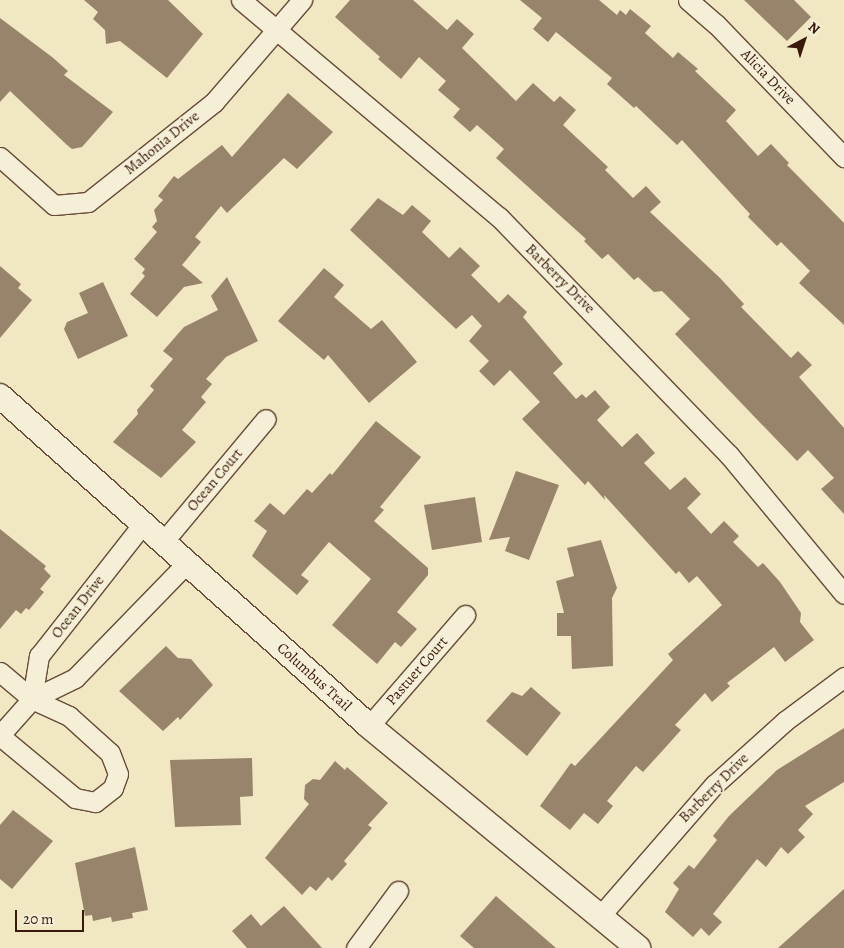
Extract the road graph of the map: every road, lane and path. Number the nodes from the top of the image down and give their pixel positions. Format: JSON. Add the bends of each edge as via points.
{"nodes":[{"id":1,"x":241,"y":0,"type":"edge"},
{"id":2,"x":302,"y":0,"type":"edge"},
{"id":3,"x":688,"y":0,"type":"edge"},
{"id":4,"x":277,"y":31,"type":"junction"},
{"id":5,"x":0,"y":157,"type":"edge"},
{"id":6,"x":844,"y":157,"type":"edge"},
{"id":7,"x":0,"y":396,"type":"edge"},
{"id":8,"x":266,"y":419,"type":"dead end"},
{"id":9,"x":143,"y":524,"type":"junction"},
{"id":10,"x":163,"y":542,"type":"junction"},
{"id":11,"x":187,"y":563,"type":"junction"},
{"id":12,"x":844,"y":594,"type":"edge"},
{"id":13,"x":465,"y":615,"type":"dead end"},
{"id":14,"x":0,"y":672,"type":"edge"},
{"id":15,"x":844,"y":677,"type":"edge"},
{"id":16,"x":32,"y":699,"type":"junction"},
{"id":17,"x":369,"y":726,"type":"junction"},
{"id":18,"x":0,"y":735,"type":"edge"},
{"id":19,"x":398,"y":891,"type":"dead end"},
{"id":20,"x":600,"y":916,"type":"junction"},
{"id":21,"x":356,"y":948,"type":"edge"},
{"id":22,"x":638,"y":948,"type":"edge"}],
"edges":[{"from":1,"to":4,"type":"street","name":"Barberry Drive"},
{"from":2,"to":4,"type":"street","name":"Mahonia Drive"},
{"from":3,"to":6,"type":"street","name":"Alicia Drive","via":[[716,24]]},
{"from":4,"to":5,"type":"street","name":"Mahonia Drive","via":[[214,102],[88,202],[54,205]]},
{"from":4,"to":12,"type":"street","name":"Barberry Drive","via":[[499,217],[729,455]]},
{"from":7,"to":9,"type":"street","name":"Columbus Trail"},
{"from":8,"to":10,"type":"street","name":"Ocean Court"},
{"from":9,"to":10,"type":"street","name":"Columbus Trail"},
{"from":9,"to":16,"type":"street","name":"Ocean Drive","via":[[40,656]]},
{"from":10,"to":11,"type":"street","name":"Columbus Trail"},
{"from":11,"to":16,"type":"street","via":[[75,678]]},
{"from":11,"to":17,"type":"street","name":"Columbus Trail"},
{"from":13,"to":17,"type":"street","name":"Pastuer Court"},
{"from":14,"to":16,"type":"street"},
{"from":15,"to":20,"type":"street","name":"Barberry Drive","via":[[785,720],[714,785]]},
{"from":16,"to":18,"type":"street"},
{"from":16,"to":18,"type":"street","via":[[69,716],[110,752],[118,774],[113,788],[95,802],[75,798]]},
{"from":17,"to":20,"type":"street","name":"Columbus Trail"},
{"from":19,"to":21,"type":"street"},
{"from":20,"to":22,"type":"street","name":"Columbus Trail"}]}
